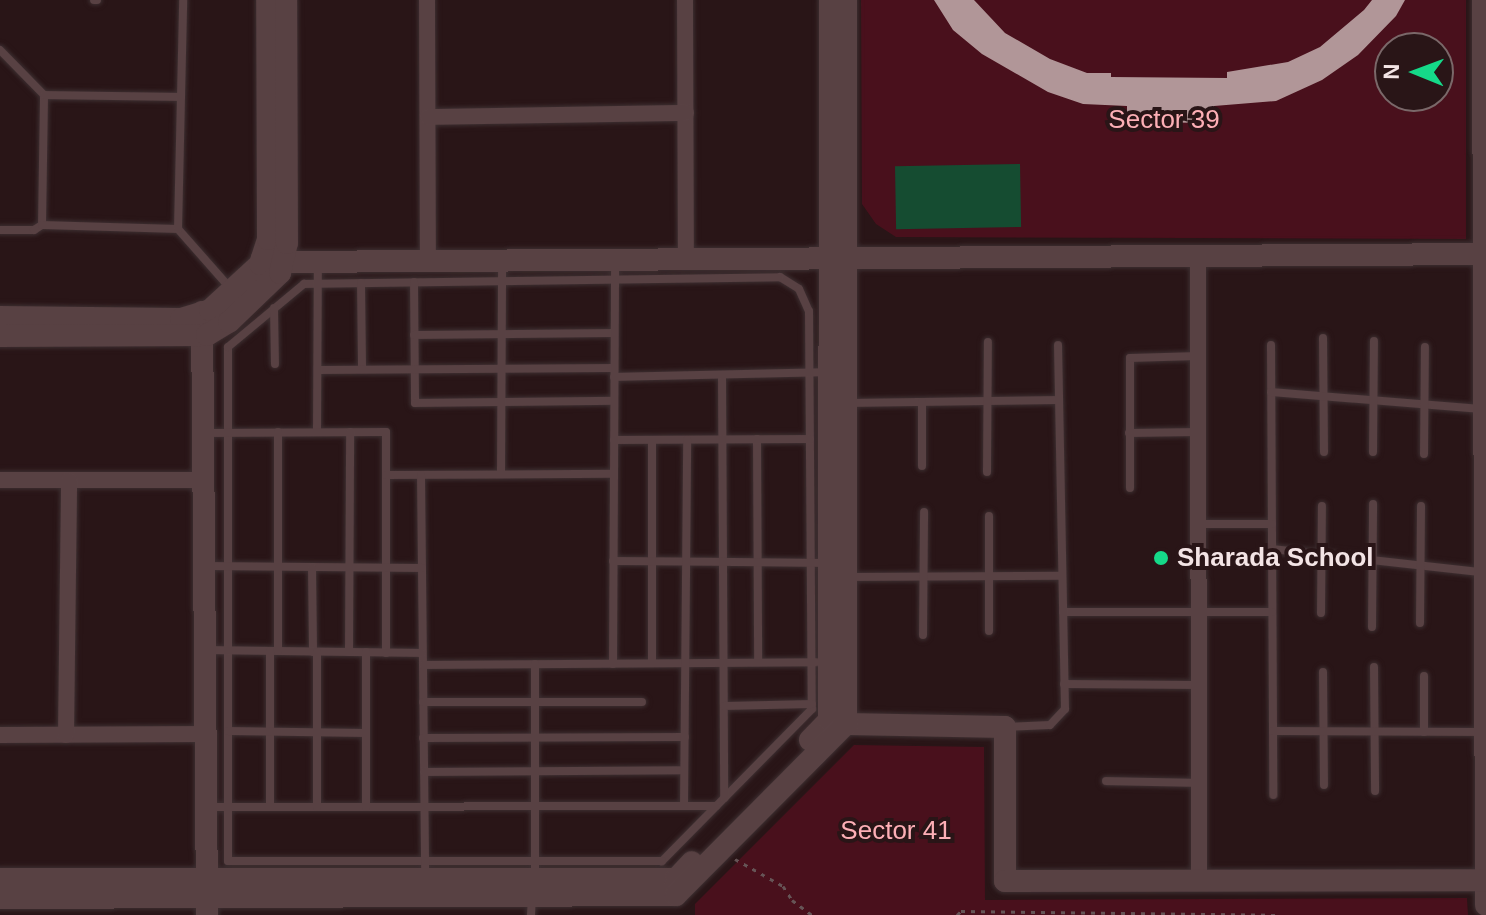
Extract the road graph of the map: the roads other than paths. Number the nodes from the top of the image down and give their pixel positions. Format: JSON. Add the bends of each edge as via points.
{"nodes":[{"id":1,"x":183,"y":0,"type":"edge"},
{"id":2,"x":267,"y":0,"type":"edge"},
{"id":3,"x":286,"y":0,"type":"edge"},
{"id":4,"x":427,"y":0,"type":"edge"},
{"id":5,"x":685,"y":0,"type":"edge"},
{"id":6,"x":830,"y":0,"type":"edge"},
{"id":7,"x":846,"y":0,"type":"edge"},
{"id":8,"x":1483,"y":0,"type":"edge"},
{"id":9,"x":0,"y":50,"type":"edge"},
{"id":10,"x":44,"y":95,"type":"junction"},
{"id":11,"x":181,"y":97,"type":"junction"},
{"id":12,"x":686,"y":113,"type":"junction"},
{"id":13,"x":428,"y":117,"type":"junction"},
{"id":14,"x":42,"y":225,"type":"junction"},
{"id":15,"x":178,"y":229,"type":"junction"},
{"id":16,"x":0,"y":230,"type":"edge"},
{"id":17,"x":1485,"y":254,"type":"edge"},
{"id":18,"x":1198,"y":255,"type":"junction"},
{"id":19,"x":838,"y":257,"type":"junction"},
{"id":20,"x":686,"y":259,"type":"junction"},
{"id":21,"x":272,"y":260,"type":"junction"},
{"id":22,"x":428,"y":260,"type":"junction"},
{"id":23,"x":614,"y":269,"type":"junction"},
{"id":24,"x":502,"y":270,"type":"junction"},
{"id":25,"x":318,"y":272,"type":"junction"},
{"id":26,"x":414,"y":282,"type":"junction"},
{"id":27,"x":361,"y":283,"type":"junction"},
{"id":28,"x":232,"y":290,"type":"junction"},
{"id":29,"x":274,"y":308,"type":"junction"},
{"id":30,"x":202,"y":312,"type":"junction"},
{"id":31,"x":0,"y":317,"type":"edge"},
{"id":32,"x":614,"y":333,"type":"junction"},
{"id":33,"x":502,"y":334,"type":"junction"},
{"id":34,"x":414,"y":335,"type":"junction"},
{"id":35,"x":0,"y":336,"type":"edge"},
{"id":36,"x":203,"y":336,"type":"junction"},
{"id":37,"x":1323,"y":338,"type":"dead end"},
{"id":38,"x":1374,"y":341,"type":"dead end"},
{"id":39,"x":988,"y":342,"type":"dead end"},
{"id":40,"x":1058,"y":345,"type":"dead end"},
{"id":41,"x":1271,"y":345,"type":"dead end"},
{"id":42,"x":1425,"y":347,"type":"dead end"},
{"id":43,"x":1199,"y":356,"type":"junction"},
{"id":44,"x":275,"y":364,"type":"dead end"},
{"id":45,"x":362,"y":369,"type":"junction"},
{"id":46,"x":415,"y":369,"type":"junction"},
{"id":47,"x":502,"y":369,"type":"junction"},
{"id":48,"x":318,"y":370,"type":"junction"},
{"id":49,"x":614,"y":372,"type":"junction"},
{"id":50,"x":820,"y":372,"type":"junction"},
{"id":51,"x":722,"y":375,"type":"junction"},
{"id":52,"x":1271,"y":392,"type":"junction"},
{"id":53,"x":1324,"y":396,"type":"junction"},
{"id":54,"x":1059,"y":400,"type":"junction"},
{"id":55,"x":1373,"y":400,"type":"junction"},
{"id":56,"x":614,"y":401,"type":"junction"},
{"id":57,"x":987,"y":401,"type":"junction"},
{"id":58,"x":502,"y":402,"type":"junction"},
{"id":59,"x":922,"y":402,"type":"junction"},
{"id":60,"x":846,"y":403,"type":"junction"},
{"id":61,"x":1424,"y":404,"type":"junction"},
{"id":62,"x":1483,"y":409,"type":"junction"},
{"id":63,"x":278,"y":432,"type":"junction"},
{"id":64,"x":317,"y":432,"type":"junction"},
{"id":65,"x":350,"y":432,"type":"junction"},
{"id":66,"x":1199,"y":432,"type":"junction"},
{"id":67,"x":204,"y":433,"type":"junction"},
{"id":68,"x":228,"y":433,"type":"junction"},
{"id":69,"x":1129,"y":433,"type":"junction"},
{"id":70,"x":757,"y":439,"type":"junction"},
{"id":71,"x":810,"y":439,"type":"junction"},
{"id":72,"x":614,"y":440,"type":"junction"},
{"id":73,"x":652,"y":440,"type":"junction"},
{"id":74,"x":687,"y":440,"type":"junction"},
{"id":75,"x":722,"y":440,"type":"junction"},
{"id":76,"x":1324,"y":452,"type":"dead end"},
{"id":77,"x":1373,"y":452,"type":"dead end"},
{"id":78,"x":1424,"y":454,"type":"dead end"},
{"id":79,"x":922,"y":466,"type":"dead end"},
{"id":80,"x":987,"y":472,"type":"dead end"},
{"id":81,"x":501,"y":474,"type":"junction"},
{"id":82,"x":614,"y":474,"type":"junction"},
{"id":83,"x":386,"y":475,"type":"junction"},
{"id":84,"x":421,"y":475,"type":"junction"},
{"id":85,"x":0,"y":480,"type":"edge"},
{"id":86,"x":69,"y":480,"type":"junction"},
{"id":87,"x":205,"y":480,"type":"junction"},
{"id":88,"x":1130,"y":488,"type":"dead end"},
{"id":89,"x":1373,"y":504,"type":"dead end"},
{"id":90,"x":1322,"y":506,"type":"dead end"},
{"id":91,"x":1421,"y":506,"type":"dead end"},
{"id":92,"x":924,"y":512,"type":"dead end"},
{"id":93,"x":989,"y":516,"type":"dead end"},
{"id":94,"x":1199,"y":524,"type":"junction"},
{"id":95,"x":1272,"y":524,"type":"junction"},
{"id":96,"x":1272,"y":549,"type":"junction"},
{"id":97,"x":1321,"y":555,"type":"junction"},
{"id":98,"x":1372,"y":560,"type":"junction"},
{"id":99,"x":1484,"y":560,"type":"edge"},
{"id":100,"x":613,"y":561,"type":"junction"},
{"id":101,"x":652,"y":561,"type":"junction"},
{"id":102,"x":686,"y":562,"type":"junction"},
{"id":103,"x":723,"y":562,"type":"junction"},
{"id":104,"x":757,"y":563,"type":"junction"},
{"id":105,"x":1420,"y":565,"type":"junction"},
{"id":106,"x":217,"y":566,"type":"junction"},
{"id":107,"x":278,"y":566,"type":"junction"},
{"id":108,"x":312,"y":567,"type":"junction"},
{"id":109,"x":350,"y":567,"type":"junction"},
{"id":110,"x":386,"y":567,"type":"junction"},
{"id":111,"x":422,"y":568,"type":"junction"},
{"id":112,"x":829,"y":568,"type":"junction"},
{"id":113,"x":989,"y":576,"type":"junction"},
{"id":114,"x":1062,"y":576,"type":"junction"},
{"id":115,"x":924,"y":577,"type":"junction"},
{"id":116,"x":1063,"y":612,"type":"junction"},
{"id":117,"x":1199,"y":612,"type":"junction"},
{"id":118,"x":1272,"y":612,"type":"junction"},
{"id":119,"x":1321,"y":613,"type":"dead end"},
{"id":120,"x":1420,"y":623,"type":"dead end"},
{"id":121,"x":1372,"y":627,"type":"dead end"},
{"id":122,"x":989,"y":631,"type":"dead end"},
{"id":123,"x":923,"y":635,"type":"dead end"},
{"id":124,"x":217,"y":650,"type":"junction"},
{"id":125,"x":274,"y":651,"type":"junction"},
{"id":126,"x":315,"y":652,"type":"junction"},
{"id":127,"x":349,"y":652,"type":"junction"},
{"id":128,"x":366,"y":652,"type":"junction"},
{"id":129,"x":386,"y":653,"type":"junction"},
{"id":130,"x":422,"y":653,"type":"junction"},
{"id":131,"x":758,"y":662,"type":"junction"},
{"id":132,"x":820,"y":662,"type":"junction"},
{"id":133,"x":652,"y":663,"type":"junction"},
{"id":134,"x":685,"y":663,"type":"junction"},
{"id":135,"x":724,"y":663,"type":"junction"},
{"id":136,"x":535,"y":664,"type":"junction"},
{"id":137,"x":613,"y":664,"type":"junction"},
{"id":138,"x":423,"y":665,"type":"junction"},
{"id":139,"x":1374,"y":667,"type":"dead end"},
{"id":140,"x":1323,"y":672,"type":"dead end"},
{"id":141,"x":1424,"y":676,"type":"dead end"},
{"id":142,"x":1064,"y":684,"type":"junction"},
{"id":143,"x":1199,"y":685,"type":"junction"},
{"id":144,"x":423,"y":702,"type":"junction"},
{"id":145,"x":536,"y":702,"type":"junction"},
{"id":146,"x":642,"y":702,"type":"dead end"},
{"id":147,"x":812,"y":704,"type":"junction"},
{"id":148,"x":724,"y":706,"type":"junction"},
{"id":149,"x":838,"y":722,"type":"junction"},
{"id":150,"x":1005,"y":727,"type":"junction"},
{"id":151,"x":1273,"y":731,"type":"junction"},
{"id":152,"x":270,"y":732,"type":"junction"},
{"id":153,"x":317,"y":732,"type":"junction"},
{"id":154,"x":1324,"y":732,"type":"junction"},
{"id":155,"x":1374,"y":732,"type":"junction"},
{"id":156,"x":1424,"y":732,"type":"junction"},
{"id":157,"x":1485,"y":732,"type":"edge"},
{"id":158,"x":218,"y":733,"type":"junction"},
{"id":159,"x":366,"y":733,"type":"junction"},
{"id":160,"x":0,"y":735,"type":"edge"},
{"id":161,"x":66,"y":735,"type":"junction"},
{"id":162,"x":685,"y":737,"type":"junction"},
{"id":163,"x":423,"y":738,"type":"junction"},
{"id":164,"x":535,"y":738,"type":"junction"},
{"id":165,"x":684,"y":770,"type":"junction"},
{"id":166,"x":424,"y":772,"type":"junction"},
{"id":167,"x":535,"y":772,"type":"junction"},
{"id":168,"x":1106,"y":781,"type":"dead end"},
{"id":169,"x":1199,"y":783,"type":"junction"},
{"id":170,"x":1324,"y":785,"type":"dead end"},
{"id":171,"x":1375,"y":791,"type":"dead end"},
{"id":172,"x":1273,"y":795,"type":"dead end"},
{"id":173,"x":724,"y":798,"type":"junction"},
{"id":174,"x":535,"y":806,"type":"junction"},
{"id":175,"x":684,"y":806,"type":"junction"},
{"id":176,"x":716,"y":806,"type":"junction"},
{"id":177,"x":217,"y":807,"type":"junction"},
{"id":178,"x":270,"y":807,"type":"junction"},
{"id":179,"x":317,"y":807,"type":"junction"},
{"id":180,"x":366,"y":807,"type":"junction"},
{"id":181,"x":424,"y":807,"type":"junction"},
{"id":182,"x":425,"y":870,"type":"junction"},
{"id":183,"x":0,"y":879,"type":"edge"},
{"id":184,"x":1486,"y":880,"type":"edge"},
{"id":185,"x":1199,"y":881,"type":"junction"},
{"id":186,"x":533,"y":888,"type":"edge"},
{"id":187,"x":676,"y":896,"type":"edge"},
{"id":188,"x":207,"y":897,"type":"edge"},
{"id":189,"x":0,"y":898,"type":"edge"},
{"id":190,"x":1486,"y":905,"type":"edge"}],
"edges":[{"from":1,"to":11,"type":"lane"},
{"from":2,"to":21,"type":"street"},
{"from":3,"to":21,"type":"street","via":[[287,243]]},
{"from":4,"to":13,"type":"street"},
{"from":5,"to":12,"type":"street"},
{"from":6,"to":19,"type":"street"},
{"from":7,"to":19,"type":"street"},
{"from":8,"to":17,"type":"street"},
{"from":9,"to":10,"type":"lane"},
{"from":10,"to":11,"type":"lane"},
{"from":10,"to":14,"type":"lane"},
{"from":11,"to":15,"type":"lane"},
{"from":12,"to":13,"type":"street"},
{"from":12,"to":20,"type":"street"},
{"from":13,"to":22,"type":"street"},
{"from":14,"to":15,"type":"lane"},
{"from":14,"to":16,"type":"lane","via":[[34,230]]},
{"from":15,"to":28,"type":"lane"},
{"from":17,"to":18,"type":"street"},
{"from":17,"to":62,"type":"street"},
{"from":18,"to":19,"type":"street"},
{"from":18,"to":43,"type":"street"},
{"from":19,"to":20,"type":"street"},
{"from":19,"to":50,"type":"street"},
{"from":19,"to":60,"type":"street"},
{"from":20,"to":23,"type":"street"},
{"from":21,"to":25,"type":"street"},
{"from":21,"to":28,"type":"street"},
{"from":21,"to":36,"type":"street","via":[[280,273],[229,322]]},
{"from":22,"to":24,"type":"street"},
{"from":22,"to":25,"type":"street"},
{"from":23,"to":24,"type":"street"},
{"from":23,"to":32,"type":"lane"},
{"from":23,"to":50,"type":"lane","via":[[780,277],[799,289],[809,311]]},
{"from":24,"to":26,"type":"lane"},
{"from":24,"to":33,"type":"lane"},
{"from":25,"to":27,"type":"lane"},
{"from":25,"to":29,"type":"lane"},
{"from":25,"to":48,"type":"lane"},
{"from":26,"to":27,"type":"lane"},
{"from":26,"to":34,"type":"lane"},
{"from":27,"to":45,"type":"lane"},
{"from":28,"to":30,"type":"street"},
{"from":29,"to":44,"type":"lane"},
{"from":29,"to":68,"type":"lane","via":[[228,347]]},
{"from":30,"to":31,"type":"street","via":[[181,319]]},
{"from":30,"to":36,"type":"street"},
{"from":32,"to":33,"type":"lane"},
{"from":32,"to":49,"type":"lane"},
{"from":33,"to":34,"type":"lane"},
{"from":33,"to":47,"type":"lane"},
{"from":34,"to":46,"type":"lane"},
{"from":35,"to":36,"type":"street"},
{"from":36,"to":67,"type":"street"},
{"from":37,"to":53,"type":"lane"},
{"from":38,"to":55,"type":"lane"},
{"from":39,"to":57,"type":"lane"},
{"from":40,"to":54,"type":"lane"},
{"from":41,"to":52,"type":"lane"},
{"from":42,"to":61,"type":"lane"},
{"from":43,"to":66,"type":"street"},
{"from":43,"to":69,"type":"lane","via":[[1130,358]]},
{"from":45,"to":46,"type":"lane"},
{"from":45,"to":48,"type":"lane"},
{"from":46,"to":47,"type":"lane"},
{"from":46,"to":58,"type":"lane","via":[[415,403]]},
{"from":47,"to":49,"type":"lane"},
{"from":47,"to":58,"type":"lane"},
{"from":48,"to":64,"type":"lane"},
{"from":49,"to":51,"type":"lane"},
{"from":49,"to":56,"type":"lane"},
{"from":50,"to":51,"type":"lane"},
{"from":50,"to":71,"type":"lane"},
{"from":50,"to":112,"type":"street"},
{"from":51,"to":75,"type":"lane"},
{"from":52,"to":53,"type":"lane"},
{"from":52,"to":95,"type":"lane"},
{"from":53,"to":55,"type":"lane"},
{"from":53,"to":76,"type":"lane"},
{"from":54,"to":57,"type":"lane"},
{"from":54,"to":114,"type":"lane"},
{"from":55,"to":61,"type":"lane"},
{"from":55,"to":77,"type":"lane"},
{"from":56,"to":58,"type":"lane"},
{"from":56,"to":72,"type":"lane"},
{"from":57,"to":59,"type":"lane"},
{"from":57,"to":80,"type":"lane"},
{"from":58,"to":81,"type":"lane"},
{"from":59,"to":60,"type":"lane"},
{"from":59,"to":79,"type":"lane"},
{"from":60,"to":112,"type":"street"},
{"from":61,"to":62,"type":"lane"},
{"from":61,"to":78,"type":"lane"},
{"from":62,"to":99,"type":"street"},
{"from":63,"to":64,"type":"lane"},
{"from":63,"to":68,"type":"lane"},
{"from":63,"to":107,"type":"lane"},
{"from":64,"to":65,"type":"lane"},
{"from":65,"to":83,"type":"lane","via":[[386,432]]},
{"from":65,"to":109,"type":"lane"},
{"from":66,"to":69,"type":"lane"},
{"from":66,"to":94,"type":"street"},
{"from":67,"to":68,"type":"lane"},
{"from":67,"to":87,"type":"street"},
{"from":68,"to":106,"type":"lane"},
{"from":69,"to":88,"type":"lane"},
{"from":70,"to":71,"type":"lane"},
{"from":70,"to":75,"type":"lane"},
{"from":70,"to":104,"type":"lane"},
{"from":71,"to":112,"type":"lane"},
{"from":72,"to":73,"type":"lane"},
{"from":72,"to":82,"type":"lane"},
{"from":73,"to":74,"type":"lane"},
{"from":73,"to":101,"type":"lane"},
{"from":74,"to":75,"type":"lane"},
{"from":74,"to":102,"type":"lane"},
{"from":75,"to":103,"type":"lane"},
{"from":81,"to":82,"type":"lane"},
{"from":81,"to":84,"type":"lane"},
{"from":82,"to":100,"type":"lane"},
{"from":83,"to":84,"type":"lane"},
{"from":83,"to":110,"type":"lane"},
{"from":84,"to":111,"type":"lane"},
{"from":85,"to":86,"type":"street"},
{"from":86,"to":87,"type":"street"},
{"from":86,"to":161,"type":"street"},
{"from":87,"to":106,"type":"street"},
{"from":89,"to":98,"type":"lane"},
{"from":90,"to":97,"type":"lane"},
{"from":91,"to":105,"type":"lane"},
{"from":92,"to":115,"type":"lane"},
{"from":93,"to":113,"type":"lane"},
{"from":94,"to":95,"type":"lane"},
{"from":94,"to":117,"type":"street"},
{"from":95,"to":96,"type":"lane"},
{"from":96,"to":97,"type":"lane"},
{"from":96,"to":118,"type":"lane"},
{"from":97,"to":98,"type":"lane"},
{"from":97,"to":119,"type":"lane"},
{"from":98,"to":105,"type":"lane"},
{"from":98,"to":121,"type":"lane"},
{"from":99,"to":105,"type":"lane"},
{"from":99,"to":157,"type":"street"},
{"from":100,"to":101,"type":"lane"},
{"from":100,"to":137,"type":"lane"},
{"from":101,"to":102,"type":"lane"},
{"from":101,"to":133,"type":"lane"},
{"from":102,"to":103,"type":"lane"},
{"from":102,"to":134,"type":"lane"},
{"from":103,"to":104,"type":"lane"},
{"from":103,"to":135,"type":"lane"},
{"from":104,"to":112,"type":"lane"},
{"from":104,"to":131,"type":"lane"},
{"from":105,"to":120,"type":"lane"},
{"from":106,"to":107,"type":"lane"},
{"from":106,"to":124,"type":"street"},
{"from":107,"to":108,"type":"lane"},
{"from":107,"to":125,"type":"lane"},
{"from":108,"to":109,"type":"lane"},
{"from":108,"to":126,"type":"lane"},
{"from":109,"to":110,"type":"lane"},
{"from":109,"to":127,"type":"lane"},
{"from":110,"to":111,"type":"lane"},
{"from":110,"to":129,"type":"lane"},
{"from":111,"to":130,"type":"lane"},
{"from":112,"to":115,"type":"lane"},
{"from":112,"to":132,"type":"street"},
{"from":112,"to":149,"type":"street"},
{"from":113,"to":114,"type":"lane"},
{"from":113,"to":115,"type":"lane"},
{"from":113,"to":122,"type":"lane"},
{"from":114,"to":116,"type":"lane"},
{"from":115,"to":123,"type":"lane"},
{"from":116,"to":117,"type":"lane"},
{"from":116,"to":142,"type":"lane"},
{"from":117,"to":118,"type":"lane"},
{"from":117,"to":143,"type":"street"},
{"from":118,"to":151,"type":"lane"},
{"from":124,"to":125,"type":"lane"},
{"from":124,"to":158,"type":"street"},
{"from":125,"to":126,"type":"lane"},
{"from":125,"to":152,"type":"lane"},
{"from":126,"to":127,"type":"lane"},
{"from":126,"to":153,"type":"lane"},
{"from":127,"to":128,"type":"lane"},
{"from":128,"to":129,"type":"lane"},
{"from":128,"to":159,"type":"lane"},
{"from":129,"to":130,"type":"lane"},
{"from":130,"to":138,"type":"lane"},
{"from":131,"to":132,"type":"lane"},
{"from":131,"to":135,"type":"lane"},
{"from":132,"to":147,"type":"lane"},
{"from":132,"to":149,"type":"street"},
{"from":133,"to":134,"type":"lane"},
{"from":133,"to":137,"type":"lane"},
{"from":134,"to":135,"type":"lane"},
{"from":134,"to":162,"type":"lane"},
{"from":135,"to":148,"type":"lane"},
{"from":136,"to":137,"type":"lane"},
{"from":136,"to":138,"type":"lane"},
{"from":136,"to":145,"type":"lane"},
{"from":138,"to":144,"type":"lane"},
{"from":139,"to":155,"type":"lane"},
{"from":140,"to":154,"type":"lane"},
{"from":141,"to":156,"type":"lane"},
{"from":142,"to":143,"type":"lane"},
{"from":142,"to":150,"type":"lane","via":[[1065,709],[1050,725]]},
{"from":143,"to":169,"type":"street"},
{"from":144,"to":145,"type":"lane"},
{"from":144,"to":163,"type":"lane"},
{"from":145,"to":146,"type":"lane"},
{"from":145,"to":164,"type":"lane"},
{"from":147,"to":148,"type":"lane"},
{"from":147,"to":173,"type":"lane"},
{"from":148,"to":173,"type":"lane"},
{"from":149,"to":150,"type":"street"},
{"from":149,"to":187,"type":"street"},
{"from":149,"to":187,"type":"street"},
{"from":150,"to":185,"type":"street","via":[[1005,881]]},
{"from":151,"to":154,"type":"lane"},
{"from":151,"to":172,"type":"lane"},
{"from":152,"to":153,"type":"lane"},
{"from":152,"to":158,"type":"lane"},
{"from":152,"to":178,"type":"lane"},
{"from":153,"to":159,"type":"lane"},
{"from":153,"to":179,"type":"lane"},
{"from":154,"to":155,"type":"lane"},
{"from":154,"to":170,"type":"lane"},
{"from":155,"to":156,"type":"lane"},
{"from":155,"to":171,"type":"lane"},
{"from":156,"to":157,"type":"lane"},
{"from":157,"to":184,"type":"street"},
{"from":158,"to":161,"type":"street"},
{"from":158,"to":177,"type":"street"},
{"from":159,"to":180,"type":"lane"},
{"from":160,"to":161,"type":"street"},
{"from":162,"to":164,"type":"lane"},
{"from":162,"to":165,"type":"lane"},
{"from":163,"to":164,"type":"lane"},
{"from":163,"to":166,"type":"lane"},
{"from":164,"to":167,"type":"lane"},
{"from":165,"to":167,"type":"lane"},
{"from":165,"to":175,"type":"lane"},
{"from":166,"to":167,"type":"lane"},
{"from":166,"to":181,"type":"lane"},
{"from":167,"to":174,"type":"lane"},
{"from":168,"to":169,"type":"lane"},
{"from":169,"to":185,"type":"street"},
{"from":173,"to":176,"type":"lane"},
{"from":174,"to":175,"type":"lane"},
{"from":174,"to":181,"type":"lane"},
{"from":174,"to":186,"type":"lane"},
{"from":175,"to":176,"type":"lane"},
{"from":176,"to":186,"type":"lane","via":[[662,861]]},
{"from":177,"to":178,"type":"lane"},
{"from":177,"to":182,"type":"lane","via":[[228,861]]},
{"from":177,"to":188,"type":"street"},
{"from":178,"to":179,"type":"lane"},
{"from":179,"to":180,"type":"lane"},
{"from":180,"to":181,"type":"lane"},
{"from":181,"to":182,"type":"lane"},
{"from":182,"to":186,"type":"street"},
{"from":182,"to":188,"type":"street"},
{"from":183,"to":188,"type":"street"},
{"from":184,"to":185,"type":"street"},
{"from":184,"to":190,"type":"street"},
{"from":186,"to":187,"type":"street"},
{"from":186,"to":188,"type":"street","via":[[353,901]]},
{"from":188,"to":189,"type":"street"}]}
